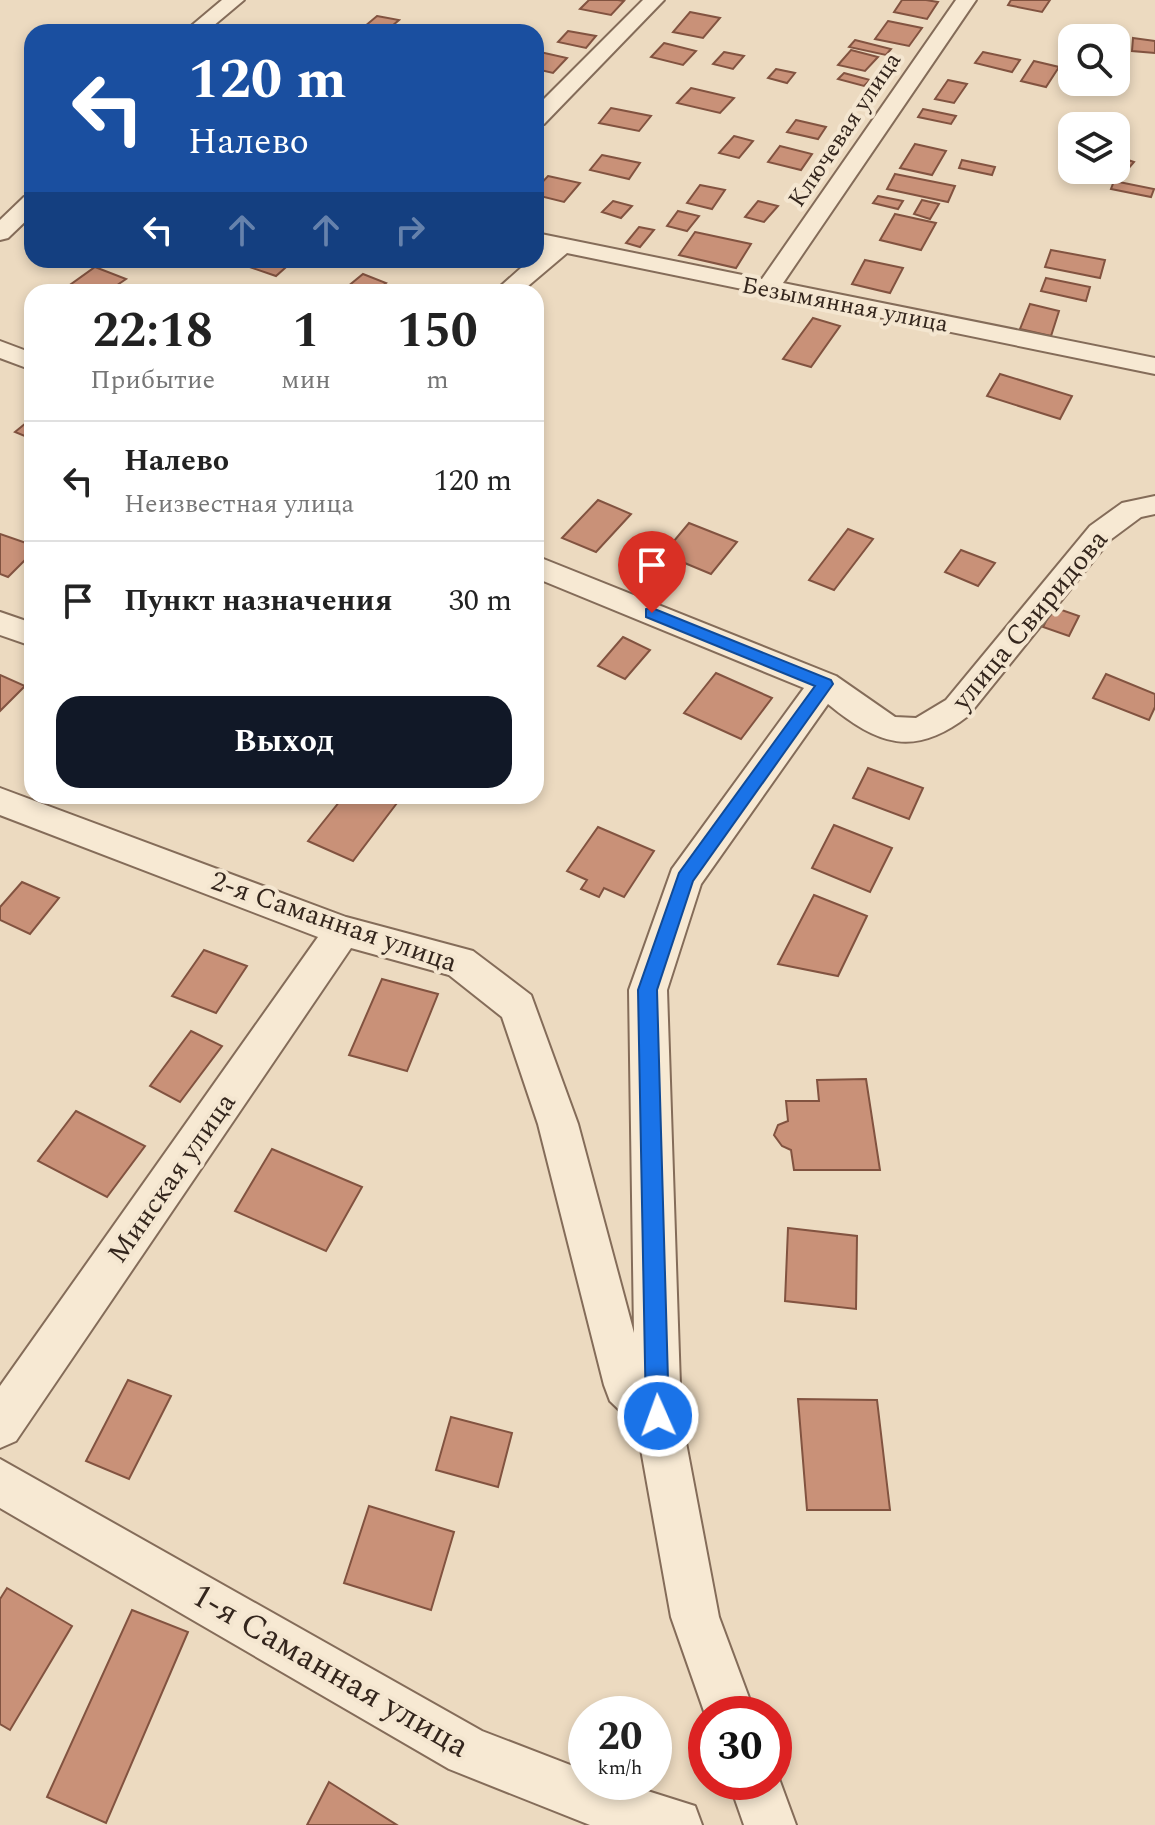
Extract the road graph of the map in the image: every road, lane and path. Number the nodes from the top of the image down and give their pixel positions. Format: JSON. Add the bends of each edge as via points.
{"nodes":[{"id":1,"x":234,"y":0,"type":"edge"},
{"id":2,"x":654,"y":0,"type":"edge"},
{"id":3,"x":966,"y":0,"type":"edge"},
{"id":4,"x":204,"y":24,"type":"edge"},
{"id":5,"x":544,"y":111,"type":"edge"},
{"id":6,"x":24,"y":210,"type":"edge"},
{"id":7,"x":0,"y":233,"type":"edge"},
{"id":8,"x":548,"y":243,"type":"edge"},
{"id":9,"x":527,"y":268,"type":"edge"},
{"id":10,"x":513,"y":284,"type":"edge"},
{"id":11,"x":767,"y":289,"type":"junction"},
{"id":12,"x":0,"y":349,"type":"edge"},
{"id":13,"x":24,"y":359,"type":"edge"},
{"id":14,"x":1155,"y":366,"type":"edge"},
{"id":15,"x":1155,"y":505,"type":"edge"},
{"id":16,"x":544,"y":569,"type":"edge"},
{"id":17,"x":0,"y":623,"type":"edge"},
{"id":18,"x":24,"y":632,"type":"edge"},
{"id":19,"x":825,"y":684,"type":"junction"},
{"id":20,"x":13,"y":808,"type":"edge"},
{"id":21,"x":343,"y":931,"type":"junction"},
{"id":22,"x":658,"y":1416,"type":"junction"},
{"id":23,"x":0,"y":1425,"type":"edge"},
{"id":24,"x":0,"y":1482,"type":"edge"},
{"id":25,"x":724,"y":1696,"type":"edge"},
{"id":26,"x":761,"y":1800,"type":"edge"},
{"id":27,"x":676,"y":1825,"type":"edge"},
{"id":28,"x":770,"y":1825,"type":"edge"}],
"edges":[{"from":1,"to":4,"type":"street"},
{"from":2,"to":5,"type":"street"},
{"from":3,"to":11,"type":"street","name":"Ключевая улица"},
{"from":6,"to":7,"type":"street"},
{"from":8,"to":11,"type":"street","name":"Безымянная улица"},
{"from":9,"to":10,"type":"street"},
{"from":11,"to":14,"type":"street","name":"Безымянная улица"},
{"from":12,"to":13,"type":"street"},
{"from":15,"to":19,"type":"street","name":"улица Свиридова","via":[[1132,510],[1100,533],[937,726],[913,734],[875,725]]},
{"from":16,"to":19,"type":"street","name":"улица Свиридова"},
{"from":17,"to":18,"type":"street"},
{"from":19,"to":22,"type":"street","via":[[685,879],[648,990]]},
{"from":20,"to":21,"type":"street","name":"2-я Саманная улица"},
{"from":21,"to":22,"type":"street","name":"2-я Саманная улица","via":[[460,962],[518,1007],[558,1124],[626,1385]]},
{"from":21,"to":23,"type":"street","name":"Минская улица"},
{"from":22,"to":25,"type":"street","via":[[695,1617]]},
{"from":24,"to":27,"type":"street","name":"1-я Саманная улица","via":[[467,1751],[598,1802]]},
{"from":26,"to":28,"type":"street"}]}
